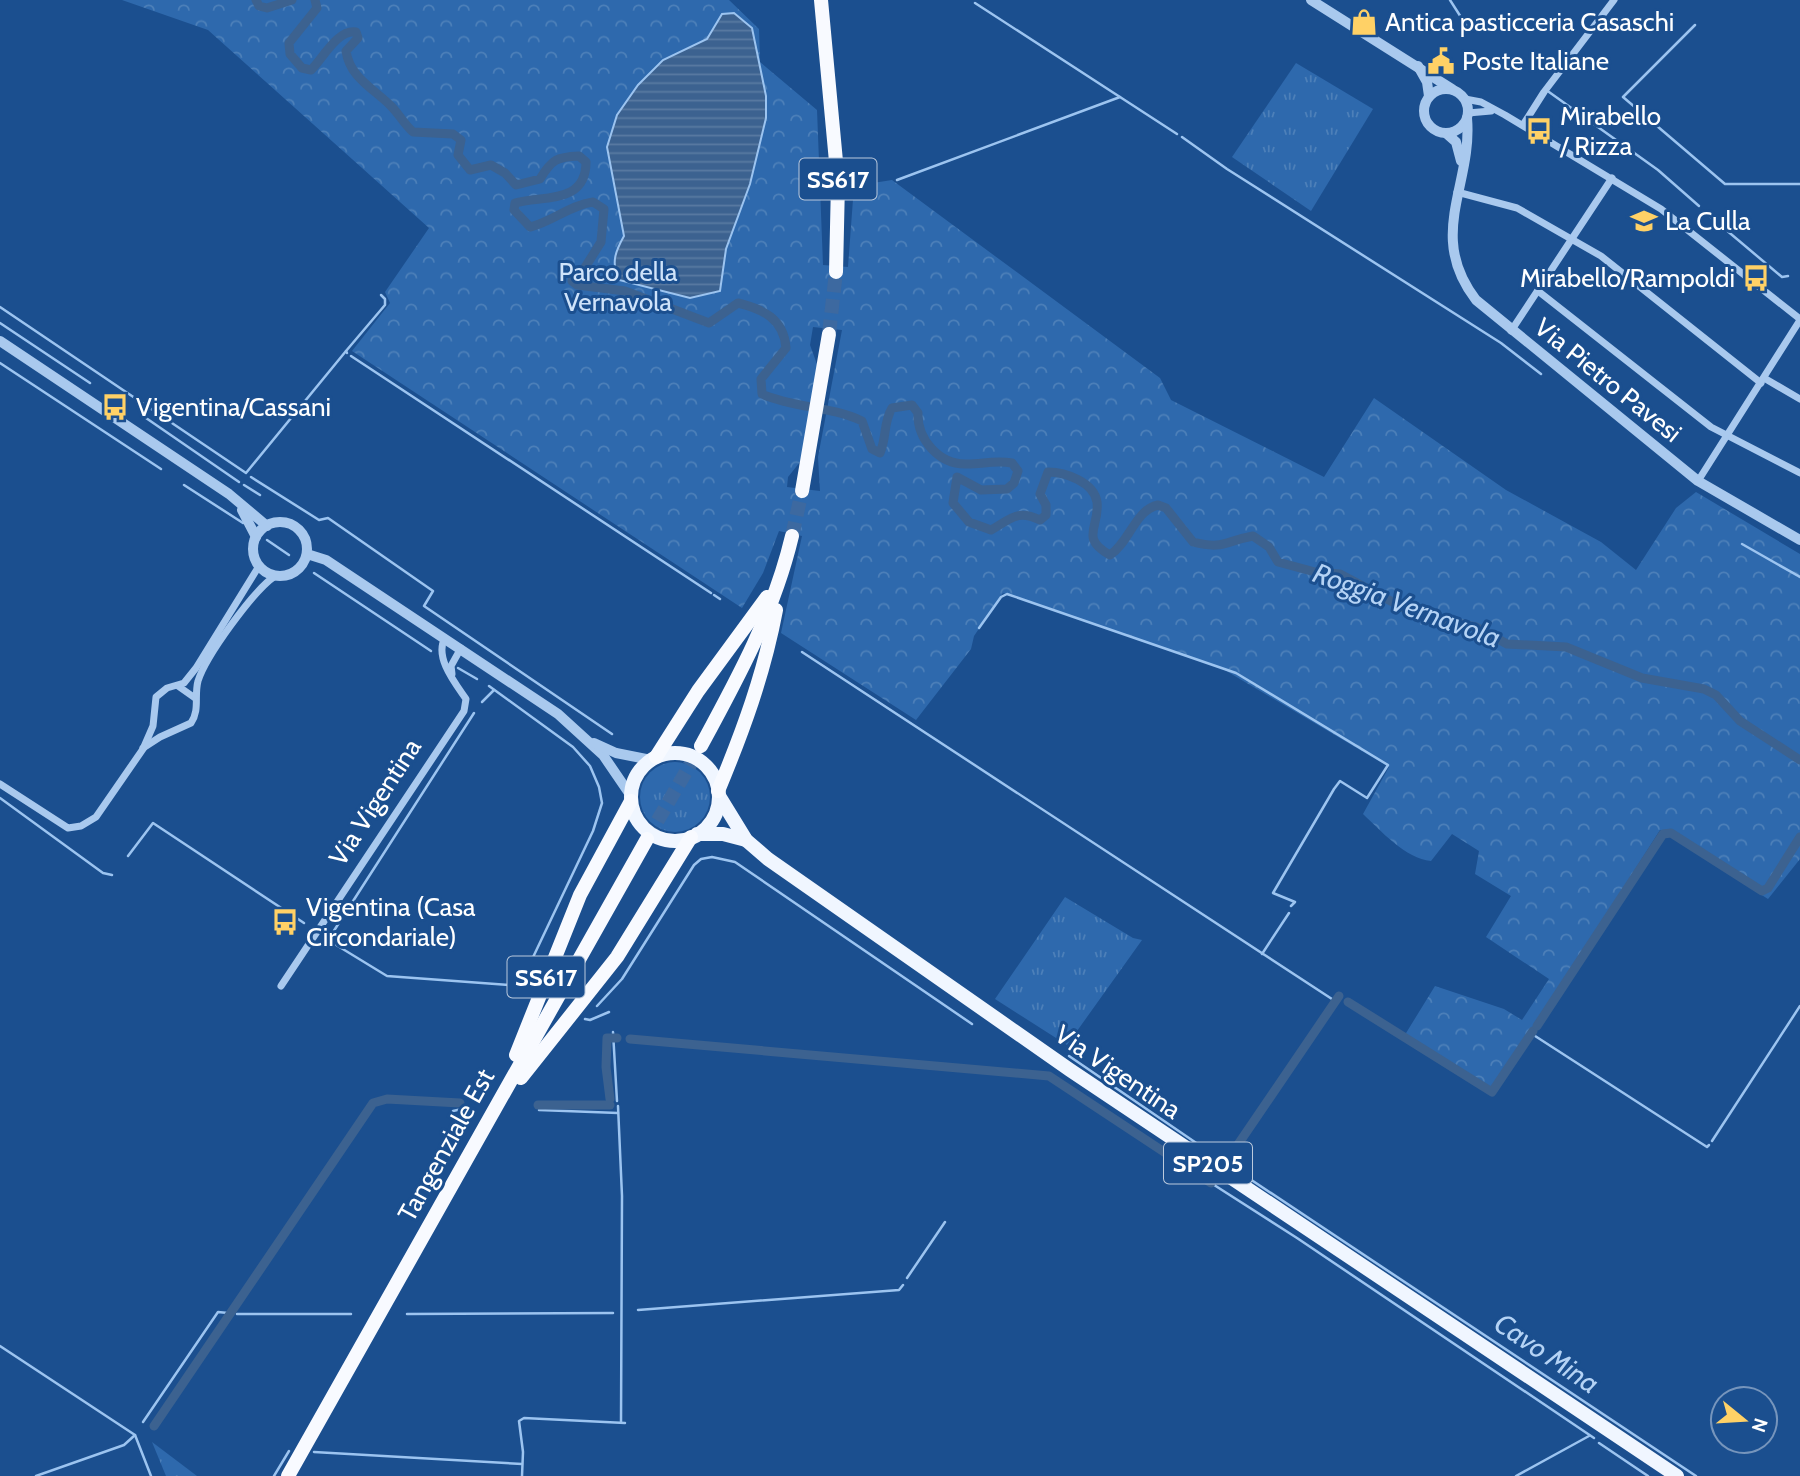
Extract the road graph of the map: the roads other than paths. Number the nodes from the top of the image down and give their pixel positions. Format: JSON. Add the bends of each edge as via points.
{"nodes":[{"id":1,"x":821,"y":0,"type":"edge"},
{"id":2,"x":1311,"y":0,"type":"edge"},
{"id":3,"x":1614,"y":0,"type":"edge"},
{"id":4,"x":1418,"y":65,"type":"junction"},
{"id":5,"x":1452,"y":89,"type":"junction"},
{"id":6,"x":1429,"y":96,"type":"junction"},
{"id":7,"x":1465,"y":99,"type":"junction"},
{"id":8,"x":1505,"y":115,"type":"junction"},
{"id":9,"x":1468,"y":116,"type":"junction"},
{"id":10,"x":1523,"y":125,"type":"junction"},
{"id":11,"x":1447,"y":134,"type":"junction"},
{"id":12,"x":1462,"y":167,"type":"junction"},
{"id":13,"x":1612,"y":178,"type":"junction"},
{"id":14,"x":1457,"y":191,"type":"junction"},
{"id":15,"x":1572,"y":239,"type":"junction"},
{"id":16,"x":836,"y":272,"type":"tunnel mouth"},
{"id":17,"x":1538,"y":290,"type":"junction"},
{"id":18,"x":1800,"y":320,"type":"edge"},
{"id":19,"x":1511,"y":331,"type":"junction"},
{"id":20,"x":829,"y":334,"type":"tunnel mouth"},
{"id":21,"x":0,"y":341,"type":"edge"},
{"id":22,"x":1763,"y":381,"type":"junction"},
{"id":23,"x":1800,"y":399,"type":"edge"},
{"id":24,"x":1725,"y":436,"type":"junction"},
{"id":25,"x":1800,"y":473,"type":"edge"},
{"id":26,"x":1698,"y":481,"type":"junction"},
{"id":27,"x":802,"y":491,"type":"tunnel mouth"},
{"id":28,"x":229,"y":494,"type":"junction"},
{"id":29,"x":267,"y":526,"type":"junction"},
{"id":30,"x":792,"y":536,"type":"tunnel mouth"},
{"id":31,"x":256,"y":537,"type":"junction"},
{"id":32,"x":1800,"y":540,"type":"edge"},
{"id":33,"x":307,"y":554,"type":"junction"},
{"id":34,"x":259,"y":566,"type":"junction"},
{"id":35,"x":783,"y":573,"type":"junction"},
{"id":36,"x":275,"y":576,"type":"junction"},
{"id":37,"x":445,"y":638,"type":"junction"},
{"id":38,"x":461,"y":648,"type":"junction"},
{"id":39,"x":452,"y":678,"type":"junction"},
{"id":40,"x":178,"y":686,"type":"junction"},
{"id":41,"x":195,"y":698,"type":"junction"},
{"id":42,"x":155,"y":715,"type":"junction"},
{"id":43,"x":173,"y":730,"type":"junction"},
{"id":44,"x":590,"y":742,"type":"junction"},
{"id":45,"x":701,"y":746,"type":"tunnel mouth"},
{"id":46,"x":143,"y":749,"type":"junction"},
{"id":47,"x":654,"y":758,"type":"junction"},
{"id":48,"x":0,"y":784,"type":"edge"},
{"id":49,"x":718,"y":794,"type":"junction"},
{"id":50,"x":631,"y":798,"type":"junction"},
{"id":51,"x":694,"y":836,"type":"junction"},
{"id":52,"x":647,"y":839,"type":"tunnel mouth"},
{"id":53,"x":746,"y":840,"type":"junction"},
{"id":54,"x":281,"y":986,"type":"dead end"},
{"id":55,"x":467,"y":1158,"type":"junction"},
{"id":56,"x":288,"y":1476,"type":"edge"},
{"id":57,"x":1677,"y":1476,"type":"edge"}],
"edges":[{"from":1,"to":16,"type":"highway","number":"SS617","via":[[838,183]]},
{"from":2,"to":4,"type":"street"},
{"from":3,"to":10,"type":"street"},
{"from":4,"to":5,"type":"street"},
{"from":4,"to":6,"type":"street"},
{"from":5,"to":6,"type":"street","via":[[1439,89]]},
{"from":5,"to":7,"type":"street"},
{"from":6,"to":11,"type":"street","via":[[1423,109],[1426,121],[1435,131]]},
{"from":7,"to":8,"type":"street"},
{"from":7,"to":9,"type":"street"},
{"from":8,"to":9,"type":"street","via":[[1486,109]]},
{"from":8,"to":10,"type":"street"},
{"from":9,"to":11,"type":"street","via":[[1460,129]]},
{"from":9,"to":12,"type":"street","name":"Via Pietro Pavesi"},
{"from":10,"to":13,"type":"street"},
{"from":11,"to":12,"type":"street","via":[[1459,148]]},
{"from":12,"to":14,"type":"street","name":"Via Pietro Pavesi"},
{"from":13,"to":15,"type":"street"},
{"from":13,"to":18,"type":"street","via":[[1661,209]]},
{"from":14,"to":15,"type":"street","via":[[1517,208]]},
{"from":14,"to":19,"type":"street","name":"Via Pietro Pavesi","via":[[1452,225],[1459,271],[1476,300]]},
{"from":15,"to":17,"type":"street"},
{"from":15,"to":22,"type":"street","via":[[1601,256]]},
{"from":17,"to":19,"type":"street"},
{"from":17,"to":24,"type":"street"},
{"from":18,"to":22,"type":"street"},
{"from":19,"to":26,"type":"street","name":"Via Pietro Pavesi"},
{"from":20,"to":27,"type":"highway"},
{"from":21,"to":28,"type":"street"},
{"from":22,"to":23,"type":"street"},
{"from":22,"to":24,"type":"street"},
{"from":24,"to":25,"type":"street"},
{"from":24,"to":26,"type":"street"},
{"from":26,"to":32,"type":"street","name":"Via Pietro Pavesi"},
{"from":28,"to":29,"type":"street"},
{"from":28,"to":31,"type":"street","via":[[247,516]]},
{"from":29,"to":31,"type":"street"},
{"from":29,"to":33,"type":"street","via":[[284,522],[299,530]]},
{"from":30,"to":35,"type":"highway"},
{"from":31,"to":34,"type":"street","via":[[253,552]]},
{"from":33,"to":36,"type":"street","via":[[299,569]]},
{"from":33,"to":37,"type":"street","name":"Via Vigentina","via":[[326,560]]},
{"from":34,"to":36,"type":"street"},
{"from":34,"to":40,"type":"street","via":[[197,668]]},
{"from":35,"to":45,"type":"highway","via":[[758,638]]},
{"from":35,"to":47,"type":"highway"},
{"from":35,"to":49,"type":"highway","via":[[765,666]]},
{"from":36,"to":41,"type":"street","via":[[251,598],[204,667]]},
{"from":37,"to":38,"type":"street","name":"Via Vigentina"},
{"from":37,"to":39,"type":"street","name":"Via Vigentina","via":[[441,645]]},
{"from":38,"to":39,"type":"street","via":[[451,666]]},
{"from":38,"to":44,"type":"street","name":"Via Vigentina","via":[[558,714]]},
{"from":39,"to":54,"type":"street","name":"Via Vigentina","via":[[466,699],[464,711]]},
{"from":40,"to":41,"type":"street"},
{"from":40,"to":42,"type":"street","via":[[161,692],[154,704]]},
{"from":41,"to":43,"type":"street","via":[[195,718],[186,727]]},
{"from":42,"to":43,"type":"street"},
{"from":42,"to":46,"type":"street"},
{"from":43,"to":46,"type":"street"},
{"from":44,"to":47,"type":"street","name":"Via Vigentina","via":[[616,753]]},
{"from":44,"to":50,"type":"street","name":"Via Vigentina"},
{"from":46,"to":48,"type":"street","via":[[96,817],[81,826],[59,824]]},
{"from":47,"to":49,"type":"main road","name":"Via Vigentina","number":"SP205","via":[[676,753],[698,759],[713,775]]},
{"from":47,"to":50,"type":"main road","via":[[636,776]]},
{"from":49,"to":51,"type":"main road","via":[[714,816]]},
{"from":49,"to":53,"type":"main road","name":"Via Vigentina","number":"SP205"},
{"from":50,"to":51,"type":"main road","name":"Via Vigentina","number":"SP205","via":[[639,822],[648,831],[672,840]]},
{"from":50,"to":55,"type":"highway","number":"SS617","via":[[580,895],[524,1038]]},
{"from":51,"to":53,"type":"main road","name":"Via Vigentina","number":"SP205","via":[[723,834]]},
{"from":51,"to":55,"type":"highway","number":"SS617","via":[[617,957],[537,1057]]},
{"from":52,"to":55,"type":"highway","name":"Tangenziale Est","number":"SS617"},
{"from":53,"to":57,"type":"main road","name":"Via Vigentina","number":"SP205","via":[[1070,1070]]},
{"from":55,"to":56,"type":"highway","name":"Tangenziale Est","number":"SS617"}]}
